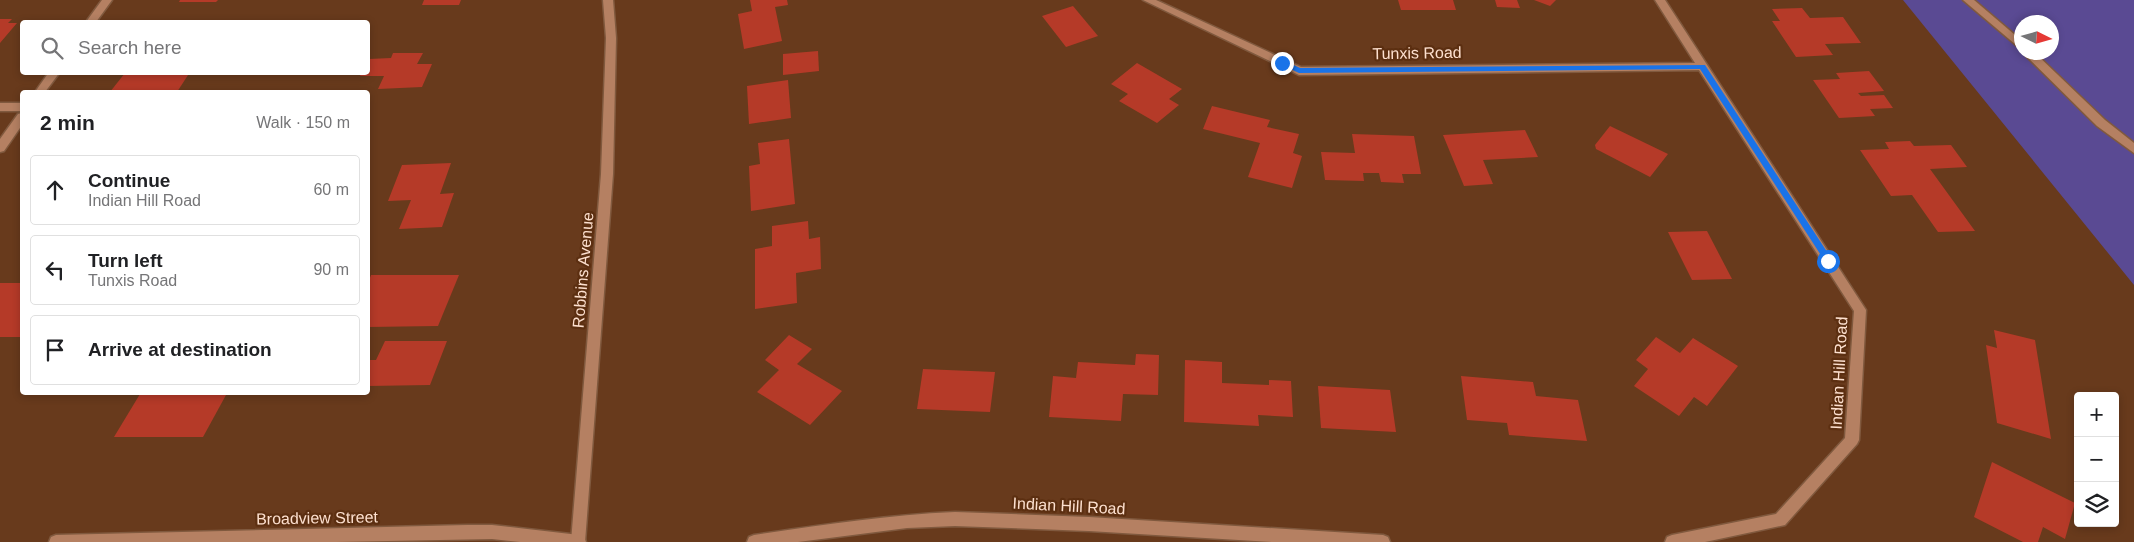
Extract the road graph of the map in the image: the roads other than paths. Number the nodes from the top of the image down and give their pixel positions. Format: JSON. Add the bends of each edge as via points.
{"nodes":[{"id":1,"x":107,"y":0,"type":"edge"},
{"id":2,"x":608,"y":0,"type":"edge"},
{"id":3,"x":1148,"y":0,"type":"edge"},
{"id":4,"x":1660,"y":0,"type":"edge"},
{"id":5,"x":1968,"y":0,"type":"edge"},
{"id":6,"x":92,"y":20,"type":"edge"},
{"id":7,"x":2014,"y":40,"type":"edge"},
{"id":8,"x":2035,"y":60,"type":"edge"},
{"id":9,"x":1702,"y":66,"type":"junction"},
{"id":10,"x":53,"y":75,"type":"edge"},
{"id":11,"x":42,"y":90,"type":"edge"},
{"id":12,"x":0,"y":107,"type":"edge"},
{"id":13,"x":20,"y":107,"type":"edge"},
{"id":14,"x":20,"y":120,"type":"edge"},
{"id":15,"x":0,"y":148,"type":"edge"},
{"id":16,"x":2134,"y":148,"type":"edge"},
{"id":17,"x":56,"y":542,"type":"edge"},
{"id":18,"x":579,"y":542,"type":"edge"},
{"id":19,"x":754,"y":542,"type":"edge"},
{"id":20,"x":1383,"y":542,"type":"edge"},
{"id":21,"x":1672,"y":542,"type":"edge"}],
"edges":[{"from":1,"to":6,"type":"street"},
{"from":2,"to":18,"type":"street","name":"Robbins Avenue","via":[[611,38],[607,174]]},
{"from":3,"to":9,"type":"street","name":"Tunxis Road","via":[[1299,71]]},
{"from":4,"to":9,"type":"street","name":"Indian Hill Road"},
{"from":5,"to":7,"type":"street"},
{"from":8,"to":16,"type":"street","via":[[2101,122]]},
{"from":9,"to":21,"type":"street","name":"Indian Hill Road","via":[[1860,310],[1853,431],[1852,440],[1780,520]]},
{"from":10,"to":11,"type":"street"},
{"from":12,"to":13,"type":"street"},
{"from":14,"to":15,"type":"street"},
{"from":17,"to":18,"type":"street","name":"Broadview Street","via":[[492,532]]},
{"from":19,"to":20,"type":"street","name":"Indian Hill Road","via":[[844,528],[955,519]]}]}
